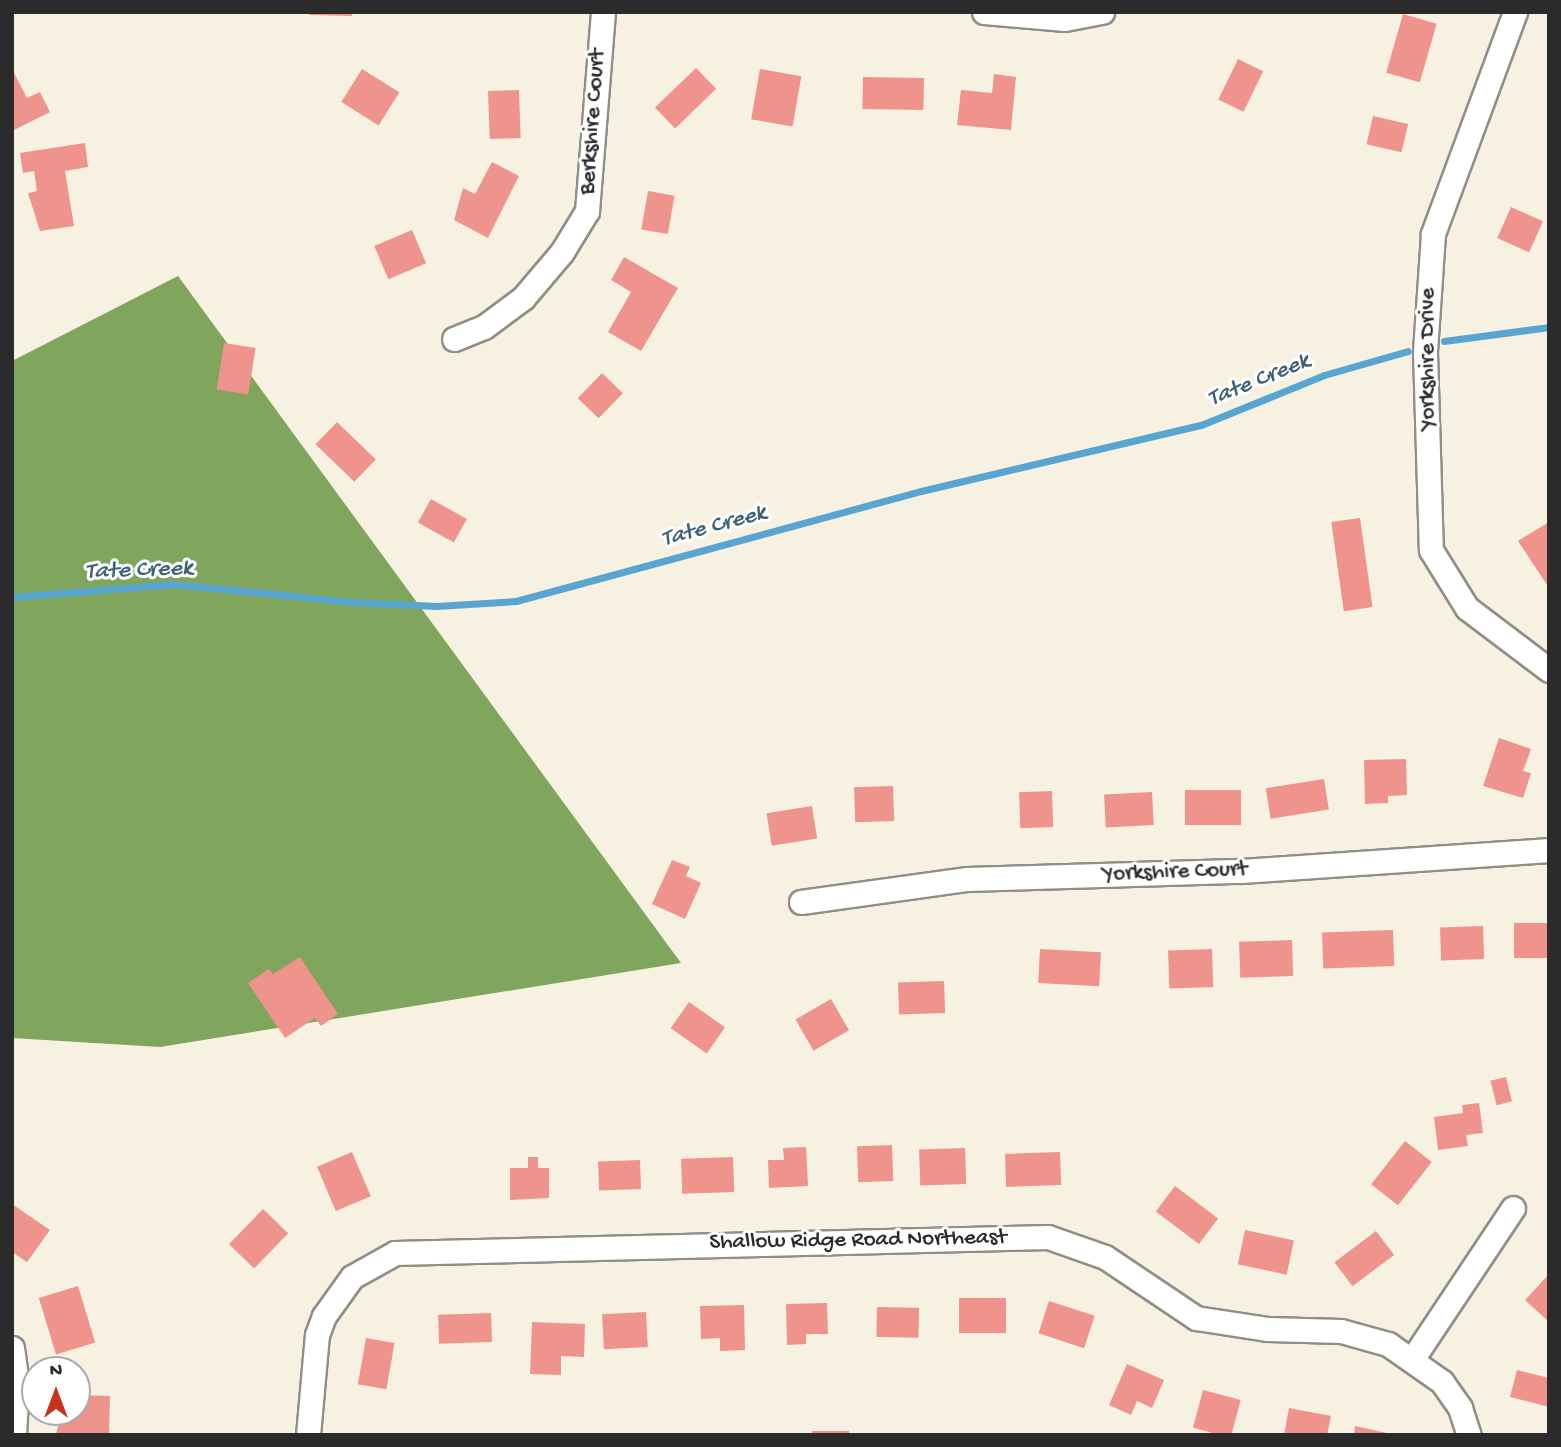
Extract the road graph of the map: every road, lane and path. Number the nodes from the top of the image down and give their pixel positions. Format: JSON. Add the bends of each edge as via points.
{"nodes":[{"id":1,"x":603,"y":12,"type":"edge"},
{"id":2,"x":984,"y":12,"type":"edge"},
{"id":3,"x":1102,"y":12,"type":"edge"},
{"id":4,"x":1515,"y":12,"type":"edge"},
{"id":5,"x":454,"y":339,"type":"dead end"},
{"id":6,"x":1549,"y":670,"type":"edge"},
{"id":7,"x":1549,"y":850,"type":"edge"},
{"id":8,"x":801,"y":902,"type":"dead end"},
{"id":9,"x":1513,"y":1208,"type":"dead end"},
{"id":10,"x":12,"y":1348,"type":"edge"},
{"id":11,"x":1412,"y":1358,"type":"junction"},
{"id":12,"x":14,"y":1435,"type":"edge"},
{"id":13,"x":308,"y":1435,"type":"edge"},
{"id":14,"x":1469,"y":1435,"type":"edge"}],
"edges":[{"from":1,"to":5,"type":"street","name":"Berkshire Court","via":[[587,211],[562,252],[523,298],[484,327]]},
{"from":2,"to":3,"type":"street","via":[[1065,19]]},
{"from":4,"to":6,"type":"street","name":"Yorkshire Drive","via":[[1433,233],[1425,352],[1431,550],[1467,608]]},
{"from":7,"to":8,"type":"street","name":"Yorkshire Court","via":[[1242,871],[967,879]]},
{"from":9,"to":11,"type":"street"},
{"from":10,"to":12,"type":"street","via":[[17,1384]]},
{"from":11,"to":13,"type":"street","name":"Shallow Ridge Road Northeast","via":[[1363,1334],[1236,1326],[1196,1318],[1105,1257],[1048,1237],[417,1250],[395,1253],[352,1277],[324,1316],[317,1335]]},
{"from":11,"to":14,"type":"street","name":"Shallow Ridge Road Northeast","via":[[1442,1382],[1460,1408]]}]}
